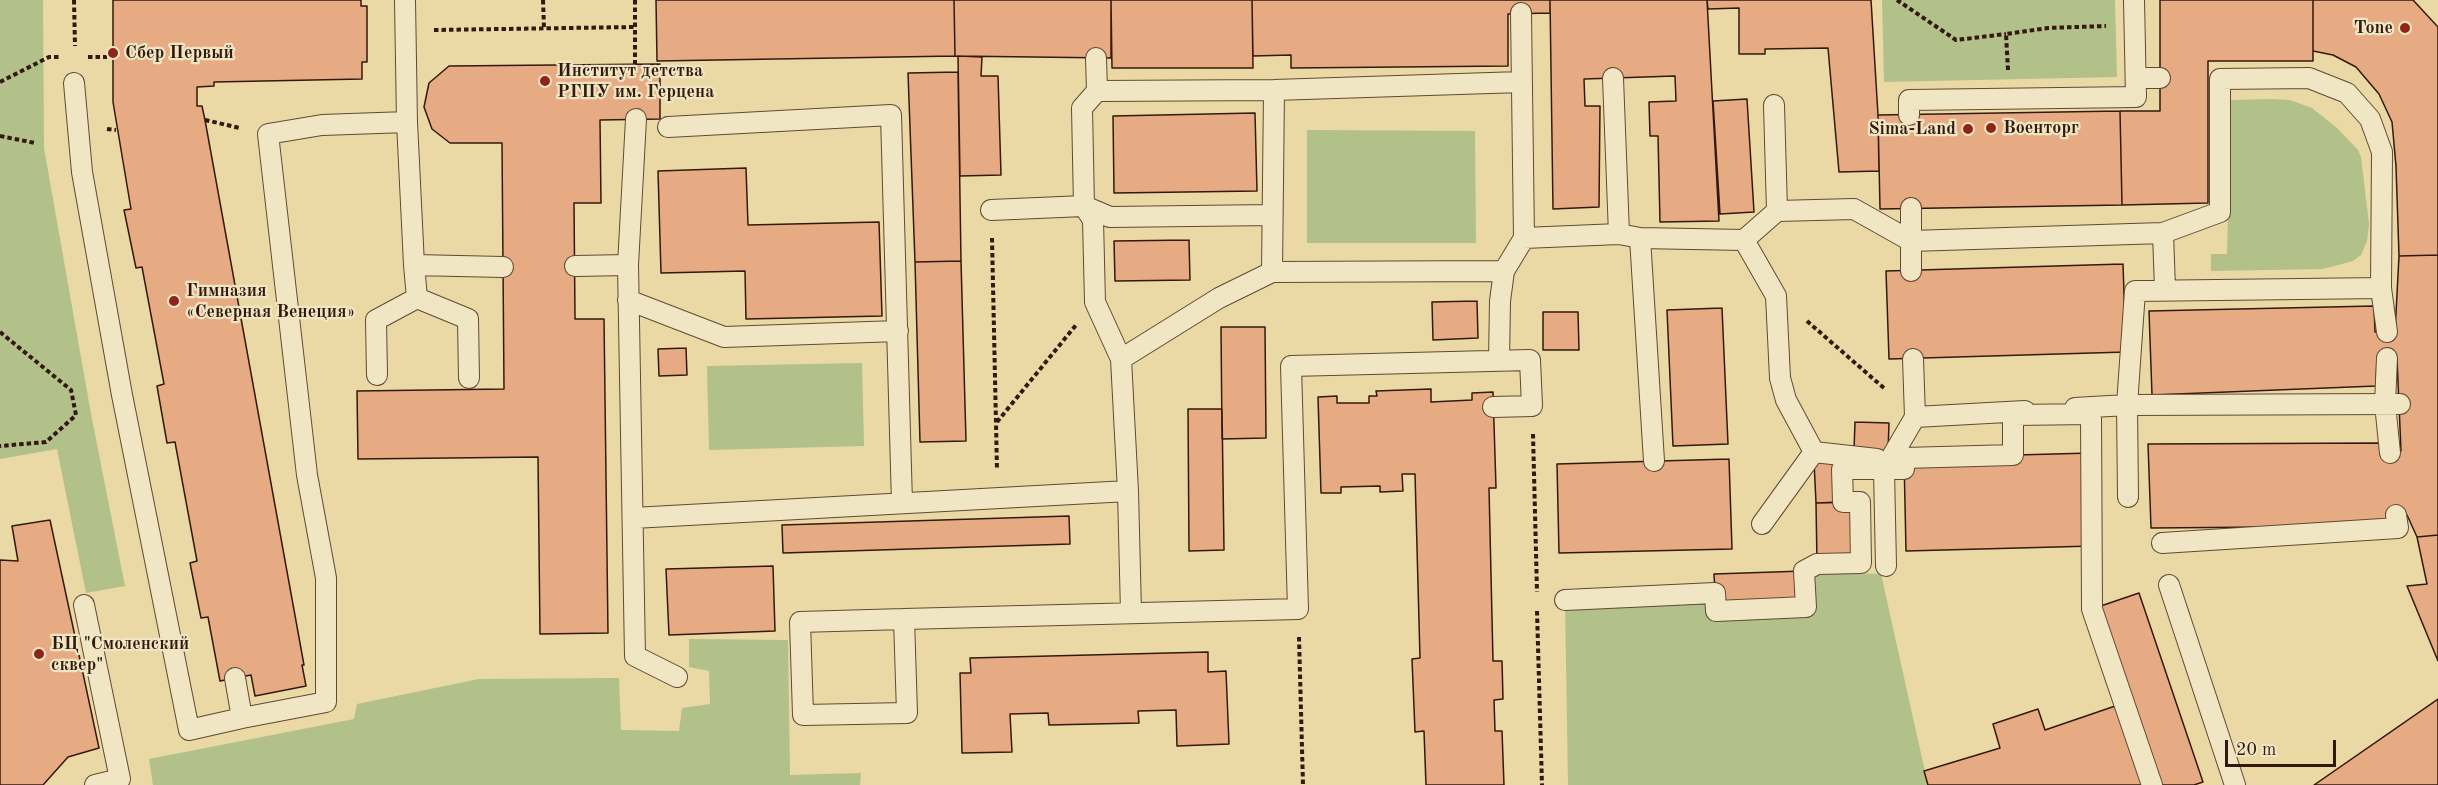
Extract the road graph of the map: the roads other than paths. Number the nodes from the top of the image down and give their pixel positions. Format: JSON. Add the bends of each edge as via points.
{"nodes":[{"id":1,"x":405,"y":0,"type":"edge"},
{"id":2,"x":2134,"y":0,"type":"edge"},
{"id":3,"x":1521,"y":13,"type":"dead end"},
{"id":4,"x":1096,"y":58,"type":"dead end"},
{"id":5,"x":1613,"y":78,"type":"dead end"},
{"id":6,"x":2136,"y":78,"type":"junction"},
{"id":7,"x":2160,"y":78,"type":"dead end"},
{"id":8,"x":74,"y":82,"type":"dead end"},
{"id":9,"x":1521,"y":82,"type":"junction"},
{"id":10,"x":1274,"y":90,"type":"junction"},
{"id":11,"x":1097,"y":91,"type":"junction"},
{"id":12,"x":1774,"y":105,"type":"dead end"},
{"id":13,"x":1909,"y":115,"type":"dead end"},
{"id":14,"x":636,"y":119,"type":"dead end"},
{"id":15,"x":407,"y":122,"type":"junction"},
{"id":16,"x":668,"y":127,"type":"dead end"},
{"id":17,"x":1084,"y":206,"type":"junction"},
{"id":18,"x":1911,"y":208,"type":"dead end"},
{"id":19,"x":991,"y":210,"type":"road end"},
{"id":20,"x":1777,"y":211,"type":"junction"},
{"id":21,"x":1272,"y":215,"type":"junction"},
{"id":22,"x":2163,"y":233,"type":"junction"},
{"id":23,"x":1619,"y":234,"type":"junction"},
{"id":24,"x":1524,"y":238,"type":"junction"},
{"id":25,"x":1640,"y":238,"type":"junction"},
{"id":26,"x":1744,"y":240,"type":"junction"},
{"id":27,"x":1911,"y":241,"type":"junction"},
{"id":28,"x":414,"y":265,"type":"junction"},
{"id":29,"x":628,"y":265,"type":"junction"},
{"id":30,"x":575,"y":266,"type":"dead end"},
{"id":31,"x":503,"y":267,"type":"dead end"},
{"id":32,"x":1504,"y":271,"type":"junction"},
{"id":33,"x":1911,"y":271,"type":"dead end"},
{"id":34,"x":1272,"y":272,"type":"junction"},
{"id":35,"x":2381,"y":288,"type":"junction"},
{"id":36,"x":2165,"y":289,"type":"junction"},
{"id":37,"x":417,"y":297,"type":"junction"},
{"id":38,"x":627,"y":300,"type":"junction"},
{"id":39,"x":898,"y":332,"type":"junction"},
{"id":40,"x":2387,"y":332,"type":"dead end"},
{"id":41,"x":1913,"y":358,"type":"dead end"},
{"id":42,"x":2387,"y":358,"type":"dead end"},
{"id":43,"x":1121,"y":359,"type":"junction"},
{"id":44,"x":1498,"y":361,"type":"junction"},
{"id":45,"x":377,"y":375,"type":"dead end"},
{"id":46,"x":469,"y":378,"type":"dead end"},
{"id":47,"x":2392,"y":404,"type":"junction"},
{"id":48,"x":2127,"y":405,"type":"junction"},
{"id":49,"x":1493,"y":407,"type":"dead end"},
{"id":50,"x":1915,"y":417,"type":"junction"},
{"id":51,"x":1814,"y":452,"type":"junction"},
{"id":52,"x":2390,"y":453,"type":"dead end"},
{"id":53,"x":1654,"y":461,"type":"dead end"},
{"id":54,"x":1887,"y":465,"type":"junction"},
{"id":55,"x":1128,"y":491,"type":"junction"},
{"id":56,"x":2128,"y":497,"type":"dead end"},
{"id":57,"x":902,"y":503,"type":"junction"},
{"id":58,"x":2397,"y":515,"type":"dead end"},
{"id":59,"x":633,"y":518,"type":"junction"},
{"id":60,"x":1762,"y":524,"type":"dead end"},
{"id":61,"x":2162,"y":543,"type":"dead end"},
{"id":62,"x":1886,"y":566,"type":"dead end"},
{"id":63,"x":2169,"y":585,"type":"dead end"},
{"id":64,"x":1565,"y":600,"type":"dead end"},
{"id":65,"x":84,"y":605,"type":"dead end"},
{"id":66,"x":1131,"y":613,"type":"junction"},
{"id":67,"x":904,"y":620,"type":"junction"},
{"id":68,"x":677,"y":677,"type":"dead end"},
{"id":69,"x":235,"y":678,"type":"dead end"},
{"id":70,"x":243,"y":718,"type":"junction"},
{"id":71,"x":2232,"y":783,"type":"edge"},
{"id":72,"x":95,"y":785,"type":"edge"},
{"id":73,"x":2152,"y":785,"type":"edge"}],
"edges":[{"from":1,"to":15,"type":"lane"},
{"from":2,"to":6,"type":"lane"},
{"from":3,"to":9,"type":"lane"},
{"from":4,"to":11,"type":"lane"},
{"from":5,"to":23,"type":"lane"},
{"from":6,"to":7,"type":"lane"},
{"from":6,"to":13,"type":"lane","via":[[2136,97],[1909,100]]},
{"from":8,"to":70,"type":"lane","via":[[82,172],[189,730]]},
{"from":9,"to":10,"type":"lane"},
{"from":9,"to":24,"type":"lane"},
{"from":10,"to":11,"type":"lane"},
{"from":10,"to":21,"type":"lane"},
{"from":11,"to":17,"type":"lane","via":[[1082,108]]},
{"from":12,"to":20,"type":"lane"},
{"from":14,"to":29,"type":"lane"},
{"from":15,"to":28,"type":"lane"},
{"from":15,"to":70,"type":"lane","via":[[322,125],[268,134],[307,475],[326,578],[326,702]]},
{"from":16,"to":39,"type":"lane","via":[[891,114]]},
{"from":17,"to":19,"type":"lane"},
{"from":17,"to":21,"type":"lane","via":[[1110,217]]},
{"from":17,"to":43,"type":"lane","via":[[1093,220],[1095,302]]},
{"from":18,"to":27,"type":"lane"},
{"from":20,"to":26,"type":"lane"},
{"from":20,"to":27,"type":"lane","via":[[1854,209]]},
{"from":21,"to":34,"type":"lane"},
{"from":22,"to":27,"type":"lane"},
{"from":22,"to":35,"type":"lane","via":[[2220,212],[2214,79],[2309,78],[2347,93],[2370,119],[2382,152]]},
{"from":22,"to":36,"type":"lane"},
{"from":23,"to":24,"type":"lane"},
{"from":23,"to":25,"type":"lane"},
{"from":24,"to":32,"type":"lane"},
{"from":25,"to":26,"type":"lane"},
{"from":25,"to":53,"type":"lane"},
{"from":26,"to":51,"type":"lane","via":[[1776,296],[1780,378],[1786,400]]},
{"from":27,"to":33,"type":"lane"},
{"from":28,"to":31,"type":"lane"},
{"from":28,"to":37,"type":"lane"},
{"from":29,"to":30,"type":"lane"},
{"from":29,"to":38,"type":"lane"},
{"from":32,"to":34,"type":"lane"},
{"from":32,"to":44,"type":"lane"},
{"from":34,"to":43,"type":"lane","via":[[1219,298]]},
{"from":35,"to":36,"type":"lane"},
{"from":35,"to":40,"type":"lane"},
{"from":36,"to":48,"type":"lane","via":[[2135,291]]},
{"from":37,"to":45,"type":"lane","via":[[376,320]]},
{"from":37,"to":46,"type":"lane","via":[[468,319]]},
{"from":38,"to":39,"type":"lane","via":[[724,336]]},
{"from":38,"to":59,"type":"lane"},
{"from":39,"to":57,"type":"lane"},
{"from":41,"to":50,"type":"lane"},
{"from":42,"to":47,"type":"lane"},
{"from":43,"to":55,"type":"lane"},
{"from":44,"to":49,"type":"lane","via":[[1530,360],[1532,406]]},
{"from":44,"to":66,"type":"lane","via":[[1291,366],[1298,609]]},
{"from":47,"to":48,"type":"lane"},
{"from":47,"to":52,"type":"lane"},
{"from":48,"to":50,"type":"lane"},
{"from":48,"to":56,"type":"lane"},
{"from":50,"to":54,"type":"lane"},
{"from":51,"to":54,"type":"lane"},
{"from":51,"to":60,"type":"lane"},
{"from":54,"to":62,"type":"lane"},
{"from":54,"to":64,"type":"lane","via":[[1842,470],[1843,502],[1860,502],[1861,563],[1817,564],[1804,571],[1806,608],[1716,610],[1715,593]]},
{"from":54,"to":73,"type":"lane","via":[[1904,469],[1904,458],[2013,455],[2013,415],[2091,414],[2092,609]]},
{"from":55,"to":57,"type":"lane"},
{"from":55,"to":66,"type":"lane"},
{"from":57,"to":59,"type":"lane"},
{"from":58,"to":61,"type":"lane","via":[[2398,528]]},
{"from":59,"to":68,"type":"lane","via":[[635,656]]},
{"from":63,"to":71,"type":"lane"},
{"from":65,"to":72,"type":"lane","via":[[120,779]]},
{"from":66,"to":67,"type":"lane"},
{"from":67,"to":67,"type":"lane","via":[[800,622],[803,716],[907,713]]},
{"from":69,"to":70,"type":"lane"}]}
